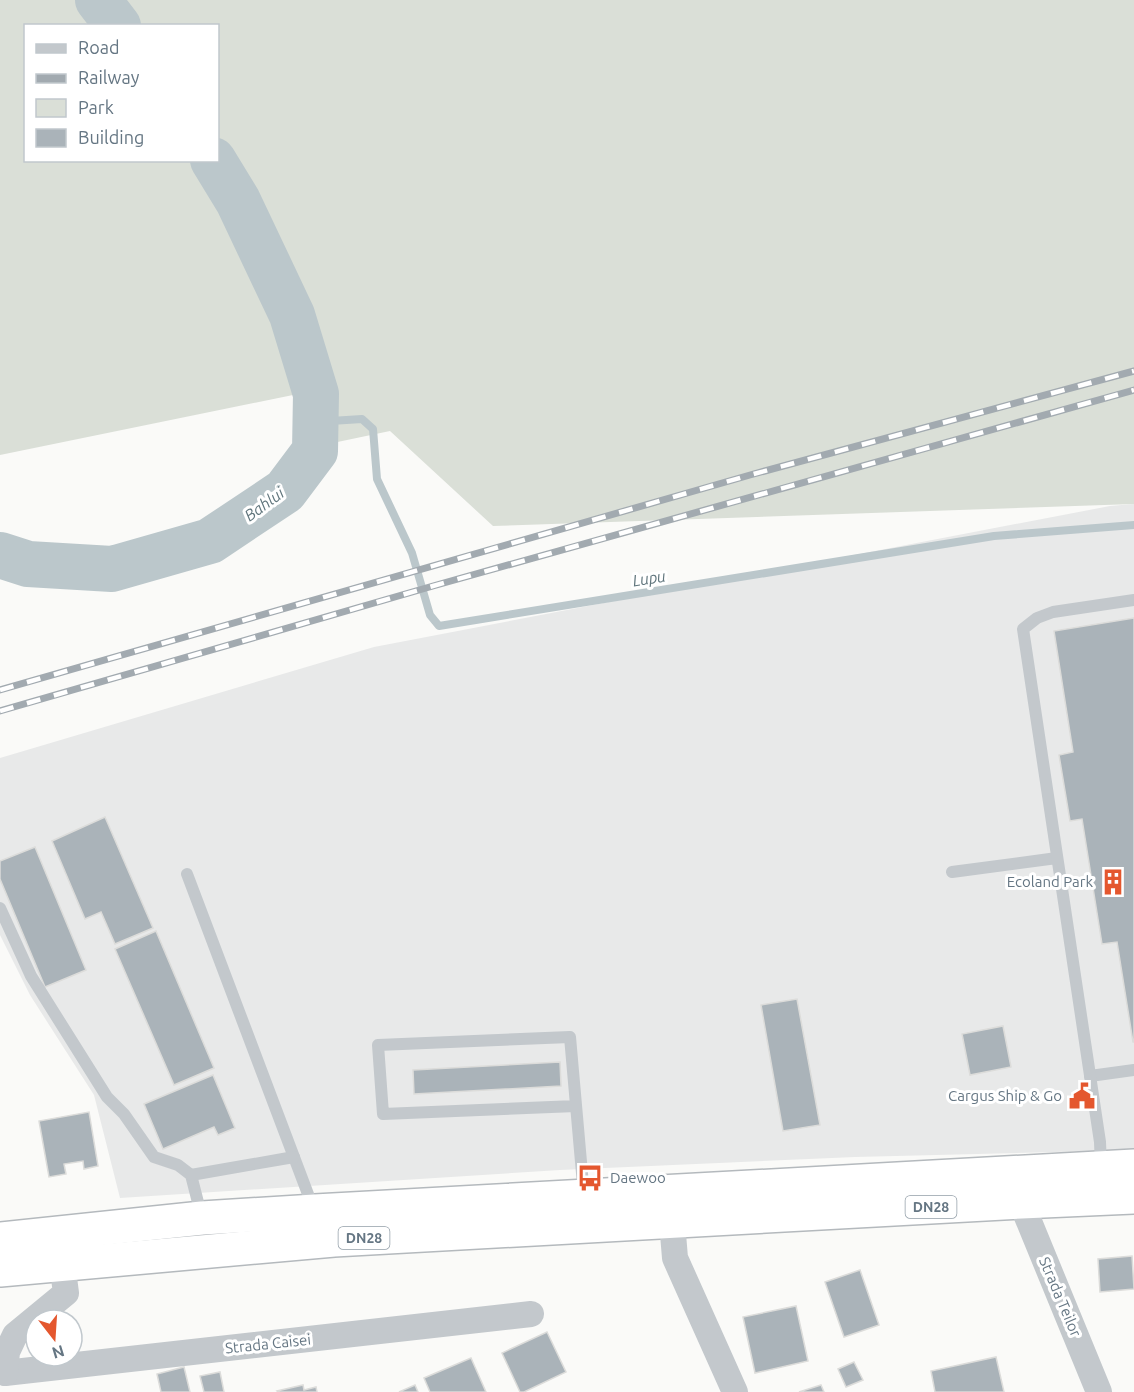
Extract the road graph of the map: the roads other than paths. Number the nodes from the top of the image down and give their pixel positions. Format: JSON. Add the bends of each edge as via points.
{"nodes":[{"id":1,"x":1134,"y":600,"type":"edge"},
{"id":2,"x":1057,"y":858,"type":"junction"},
{"id":3,"x":952,"y":872,"type":"dead end"},
{"id":4,"x":187,"y":874,"type":"dead end"},
{"id":5,"x":0,"y":908,"type":"edge"},
{"id":6,"x":1134,"y":1070,"type":"edge"},
{"id":7,"x":1090,"y":1076,"type":"junction"},
{"id":8,"x":576,"y":1106,"type":"junction"},
{"id":9,"x":294,"y":1157,"type":"junction"},
{"id":10,"x":1134,"y":1166,"type":"edge"},
{"id":11,"x":1101,"y":1168,"type":"junction"},
{"id":12,"x":191,"y":1175,"type":"junction"},
{"id":13,"x":584,"y":1196,"type":"junction"},
{"id":14,"x":1134,"y":1197,"type":"edge"},
{"id":15,"x":1021,"y":1202,"type":"junction"},
{"id":16,"x":315,"y":1211,"type":"junction"},
{"id":17,"x":202,"y":1218,"type":"junction"},
{"id":18,"x":672,"y":1222,"type":"junction"},
{"id":19,"x":0,"y":1239,"type":"edge"},
{"id":20,"x":62,"y":1263,"type":"junction"},
{"id":21,"x":0,"y":1270,"type":"edge"},
{"id":22,"x":531,"y":1314,"type":"dead end"},
{"id":23,"x":6,"y":1374,"type":"edge"},
{"id":24,"x":735,"y":1392,"type":"edge"},
{"id":25,"x":1100,"y":1392,"type":"edge"}],
"edges":[{"from":1,"to":2,"type":"lane","via":[[1053,612],[1023,629]]},
{"from":2,"to":3,"type":"lane"},
{"from":2,"to":7,"type":"lane"},
{"from":4,"to":9,"type":"lane"},
{"from":5,"to":12,"type":"lane","via":[[31,976],[107,1097],[154,1157],[178,1165]]},
{"from":6,"to":7,"type":"lane"},
{"from":7,"to":11,"type":"lane"},
{"from":8,"to":8,"type":"lane","via":[[570,1037],[378,1045],[383,1113]]},
{"from":8,"to":13,"type":"lane"},
{"from":9,"to":12,"type":"lane"},
{"from":9,"to":16,"type":"lane"},
{"from":10,"to":11,"type":"highway","number":"DN28"},
{"from":11,"to":13,"type":"highway","number":"DN28"},
{"from":12,"to":17,"type":"lane"},
{"from":13,"to":16,"type":"highway","number":"DN28"},
{"from":14,"to":15,"type":"highway","number":"DN28"},
{"from":15,"to":18,"type":"highway","number":"DN28"},
{"from":15,"to":25,"type":"street","name":"Strada Teilor"},
{"from":16,"to":17,"type":"highway","number":"DN28"},
{"from":17,"to":19,"type":"highway","number":"DN28"},
{"from":18,"to":20,"type":"highway","number":"DN28","via":[[334,1240]]},
{"from":18,"to":24,"type":"street","via":[[675,1258]]},
{"from":20,"to":21,"type":"highway","number":"DN28"},
{"from":20,"to":23,"type":"street","via":[[66,1293],[15,1335],[7,1352]]},
{"from":22,"to":23,"type":"street","name":"Strada Caisei"}]}
